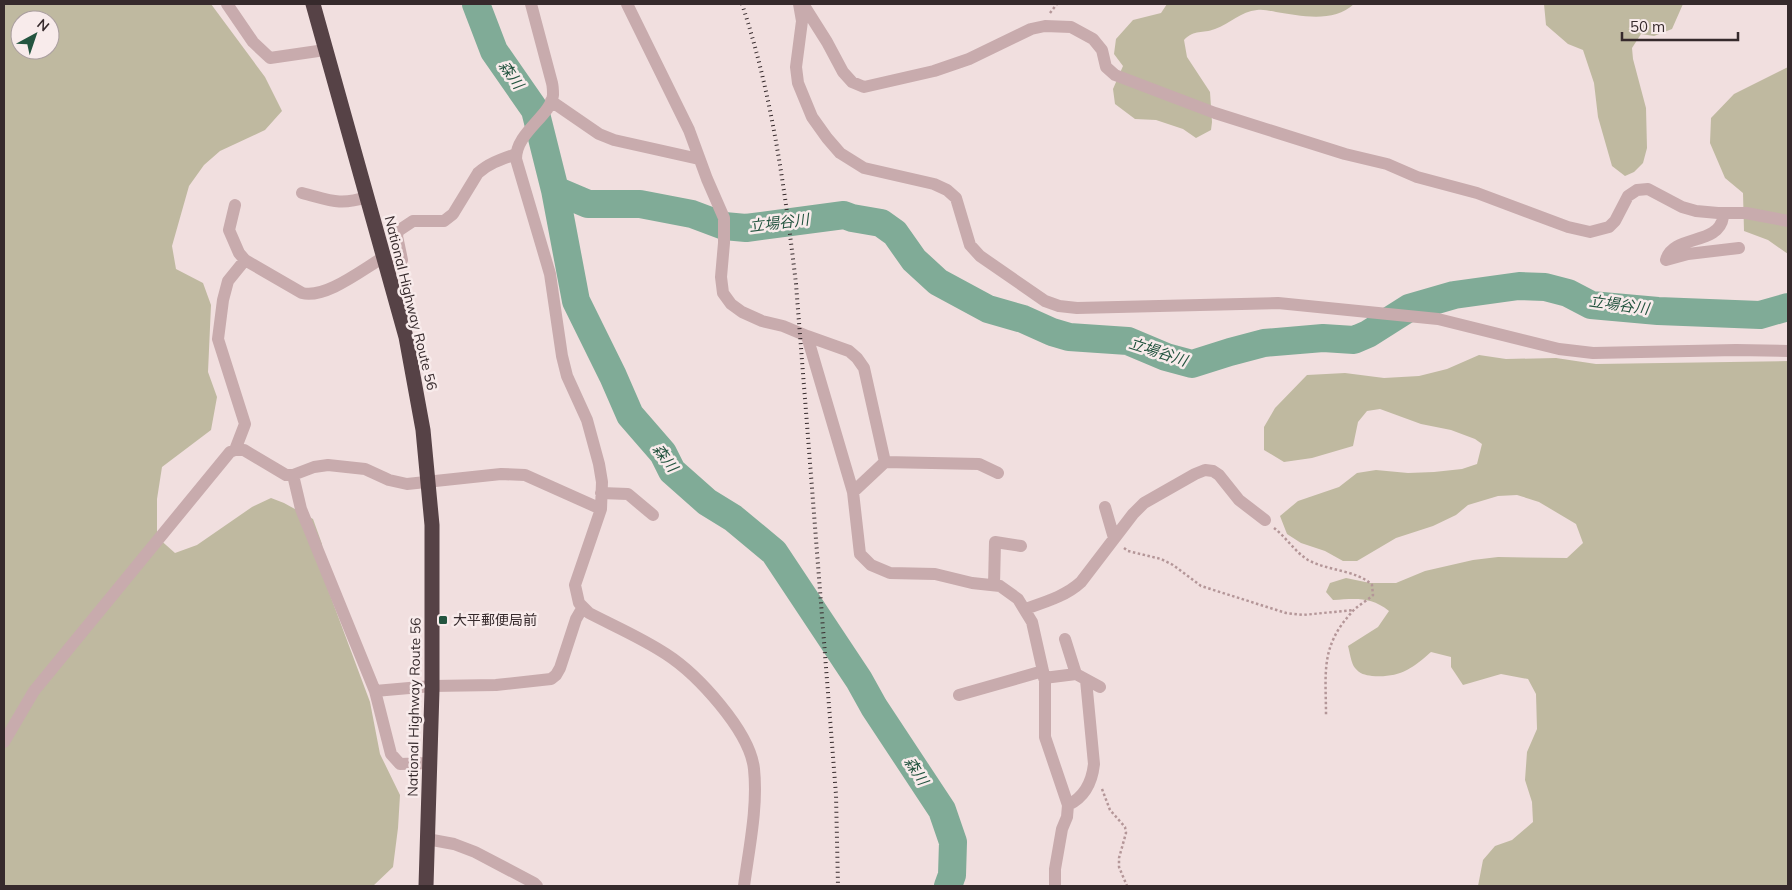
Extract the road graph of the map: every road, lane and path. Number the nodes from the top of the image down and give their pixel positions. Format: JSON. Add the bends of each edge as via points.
{"nodes":[{"id":1,"x":227,"y":4,"type":"edge"},
{"id":2,"x":313,"y":4,"type":"edge"},
{"id":3,"x":531,"y":4,"type":"edge"},
{"id":4,"x":627,"y":4,"type":"edge"},
{"id":5,"x":801,"y":4,"type":"edge"},
{"id":6,"x":325,"y":50,"type":"junction"},
{"id":7,"x":551,"y":101,"type":"junction"},
{"id":8,"x":516,"y":154,"type":"junction"},
{"id":9,"x":699,"y":159,"type":"junction"},
{"id":10,"x":302,"y":193,"type":"dead end"},
{"id":11,"x":367,"y":197,"type":"junction"},
{"id":12,"x":234,"y":205,"type":"dead end"},
{"id":13,"x":1718,"y":213,"type":"junction"},
{"id":14,"x":1788,"y":221,"type":"edge"},
{"id":15,"x":1739,"y":248,"type":"dead end"},
{"id":16,"x":245,"y":260,"type":"junction"},
{"id":17,"x":386,"y":262,"type":"junction"},
{"id":18,"x":807,"y":336,"type":"junction"},
{"id":19,"x":1788,"y":351,"type":"edge"},
{"id":20,"x":235,"y":450,"type":"junction"},
{"id":21,"x":885,"y":462,"type":"junction"},
{"id":22,"x":998,"y":473,"type":"dead end"},
{"id":23,"x":293,"y":475,"type":"junction"},
{"id":24,"x":428,"y":482,"type":"junction"},
{"id":25,"x":853,"y":492,"type":"junction"},
{"id":26,"x":601,"y":493,"type":"junction"},
{"id":27,"x":1105,"y":507,"type":"dead end"},
{"id":28,"x":600,"y":509,"type":"junction"},
{"id":29,"x":653,"y":515,"type":"dead end"},
{"id":30,"x":1265,"y":520,"type":"joint"},
{"id":31,"x":1114,"y":538,"type":"junction"},
{"id":32,"x":1021,"y":546,"type":"dead end"},
{"id":33,"x":994,"y":585,"type":"junction"},
{"id":34,"x":582,"y":607,"type":"junction"},
{"id":35,"x":1025,"y":609,"type":"junction"},
{"id":36,"x":1354,"y":610,"type":"junction"},
{"id":37,"x":1065,"y":639,"type":"dead end"},
{"id":38,"x":1043,"y":675,"type":"junction"},
{"id":39,"x":1081,"y":677,"type":"junction"},
{"id":40,"x":432,"y":686,"type":"junction"},
{"id":41,"x":1100,"y":688,"type":"dead end"},
{"id":42,"x":375,"y":691,"type":"junction"},
{"id":43,"x":959,"y":695,"type":"dead end"},
{"id":44,"x":1326,"y":716,"type":"dead end"},
{"id":45,"x":4,"y":742,"type":"edge"},
{"id":46,"x":430,"y":763,"type":"junction"},
{"id":47,"x":1092,"y":776,"type":"junction"},
{"id":48,"x":1068,"y":805,"type":"junction"},
{"id":49,"x":427,"y":839,"type":"junction"},
{"id":50,"x":426,"y":886,"type":"edge"},
{"id":51,"x":537,"y":886,"type":"edge"},
{"id":52,"x":744,"y":886,"type":"edge"},
{"id":53,"x":1055,"y":886,"type":"edge"},
{"id":54,"x":1127,"y":886,"type":"edge"}],
"edges":[{"from":1,"to":6,"type":"street","via":[[253,42],[270,58]]},
{"from":2,"to":6,"type":"highway","name":"National Highway Route 56"},
{"from":3,"to":7,"type":"street","via":[[552,83]]},
{"from":4,"to":9,"type":"street","via":[[689,130]]},
{"from":5,"to":13,"type":"street","via":[[843,72],[852,82],[864,87],[934,71],[969,59],[1031,29],[1071,27],[1093,40],[1102,50],[1106,67],[1115,75],[1215,113],[1477,193],[1568,227],[1590,232],[1609,227],[1628,196],[1637,190],[1648,189],[1689,209]]},
{"from":5,"to":19,"type":"street","via":[[796,67],[798,83],[812,117],[826,138],[840,153],[864,168],[947,190],[956,198],[970,245],[980,256],[1045,301],[1059,306],[1278,303],[1438,319],[1559,349],[1593,353]]},
{"from":6,"to":11,"type":"highway","name":"National Highway Route 56"},
{"from":7,"to":8,"type":"street","via":[[520,142]]},
{"from":7,"to":9,"type":"street","via":[[599,134],[614,140]]},
{"from":8,"to":17,"type":"street","via":[[483,168],[453,214],[444,221],[413,221],[401,228],[397,236],[402,260],[399,264]]},
{"from":8,"to":26,"type":"street","via":[[550,274],[567,376],[587,420],[597,455]]},
{"from":9,"to":18,"type":"street","via":[[724,218],[723,293],[742,312]]},
{"from":10,"to":11,"type":"street","via":[[338,202]]},
{"from":11,"to":17,"type":"highway","name":"National Highway Route 56"},
{"from":12,"to":16,"type":"street","via":[[229,230]]},
{"from":13,"to":14,"type":"street","via":[[1746,213]]},
{"from":13,"to":15,"type":"street","via":[[1723,217],[1718,230],[1685,243],[1671,252],[1666,260]]},
{"from":16,"to":17,"type":"street","via":[[310,295]]},
{"from":16,"to":20,"type":"street","via":[[228,281],[222,300],[218,339],[245,424]]},
{"from":17,"to":24,"type":"highway","name":"National Highway Route 56","via":[[418,395]]},
{"from":18,"to":21,"type":"street","via":[[849,351],[858,358],[864,368]]},
{"from":18,"to":25,"type":"street"},
{"from":20,"to":23,"type":"street","via":[[244,450],[286,475]]},
{"from":20,"to":45,"type":"street","via":[[230,452],[34,690]]},
{"from":21,"to":22,"type":"street","via":[[979,464]]},
{"from":21,"to":25,"type":"street"},
{"from":23,"to":24,"type":"street","via":[[328,465],[365,469],[407,484]]},
{"from":23,"to":42,"type":"street","via":[[301,508]]},
{"from":24,"to":28,"type":"street","via":[[501,474],[524,475]]},
{"from":24,"to":40,"type":"highway","name":"National Highway Route 56","via":[[432,525]]},
{"from":25,"to":33,"type":"street","via":[[860,554],[871,565],[890,573],[935,574]]},
{"from":26,"to":28,"type":"street"},
{"from":26,"to":29,"type":"street","via":[[628,494]]},
{"from":27,"to":31,"type":"street"},
{"from":28,"to":34,"type":"street","via":[[576,585]]},
{"from":30,"to":31,"type":"street","via":[[1239,500],[1219,475],[1205,470],[1144,503]]},
{"from":30,"to":36,"type":"path","via":[[1307,559],[1365,578],[1372,585],[1373,594]]},
{"from":31,"to":35,"type":"street","via":[[1075,588]]},
{"from":31,"to":36,"type":"path","via":[[1128,551],[1173,565],[1200,586],[1286,613],[1303,615]]},
{"from":32,"to":33,"type":"street","via":[[995,542]]},
{"from":33,"to":35,"type":"street","via":[[1008,590]]},
{"from":34,"to":40,"type":"street","via":[[560,668],[551,679],[496,685]]},
{"from":34,"to":52,"type":"street","via":[[666,653],[696,677],[736,725],[754,768],[753,822]]},
{"from":35,"to":38,"type":"street","via":[[1032,622]]},
{"from":36,"to":44,"type":"path","via":[[1331,643],[1326,660]]},
{"from":37,"to":39,"type":"street"},
{"from":38,"to":39,"type":"street"},
{"from":38,"to":43,"type":"street"},
{"from":38,"to":48,"type":"street","via":[[1045,737]]},
{"from":39,"to":41,"type":"street"},
{"from":39,"to":47,"type":"street","via":[[1094,764]]},
{"from":40,"to":42,"type":"street"},
{"from":40,"to":46,"type":"highway","name":"National Highway Route 56"},
{"from":42,"to":46,"type":"street","via":[[391,754],[400,764]]},
{"from":46,"to":49,"type":"highway","name":"National Highway Route 56"},
{"from":47,"to":48,"type":"street","via":[[1078,800]]},
{"from":47,"to":54,"type":"path","via":[[1110,810],[1125,827],[1119,867]]},
{"from":48,"to":53,"type":"street","via":[[1055,869]]},
{"from":49,"to":50,"type":"highway","name":"National Highway Route 56"},
{"from":49,"to":51,"type":"street","via":[[475,852]]}]}
